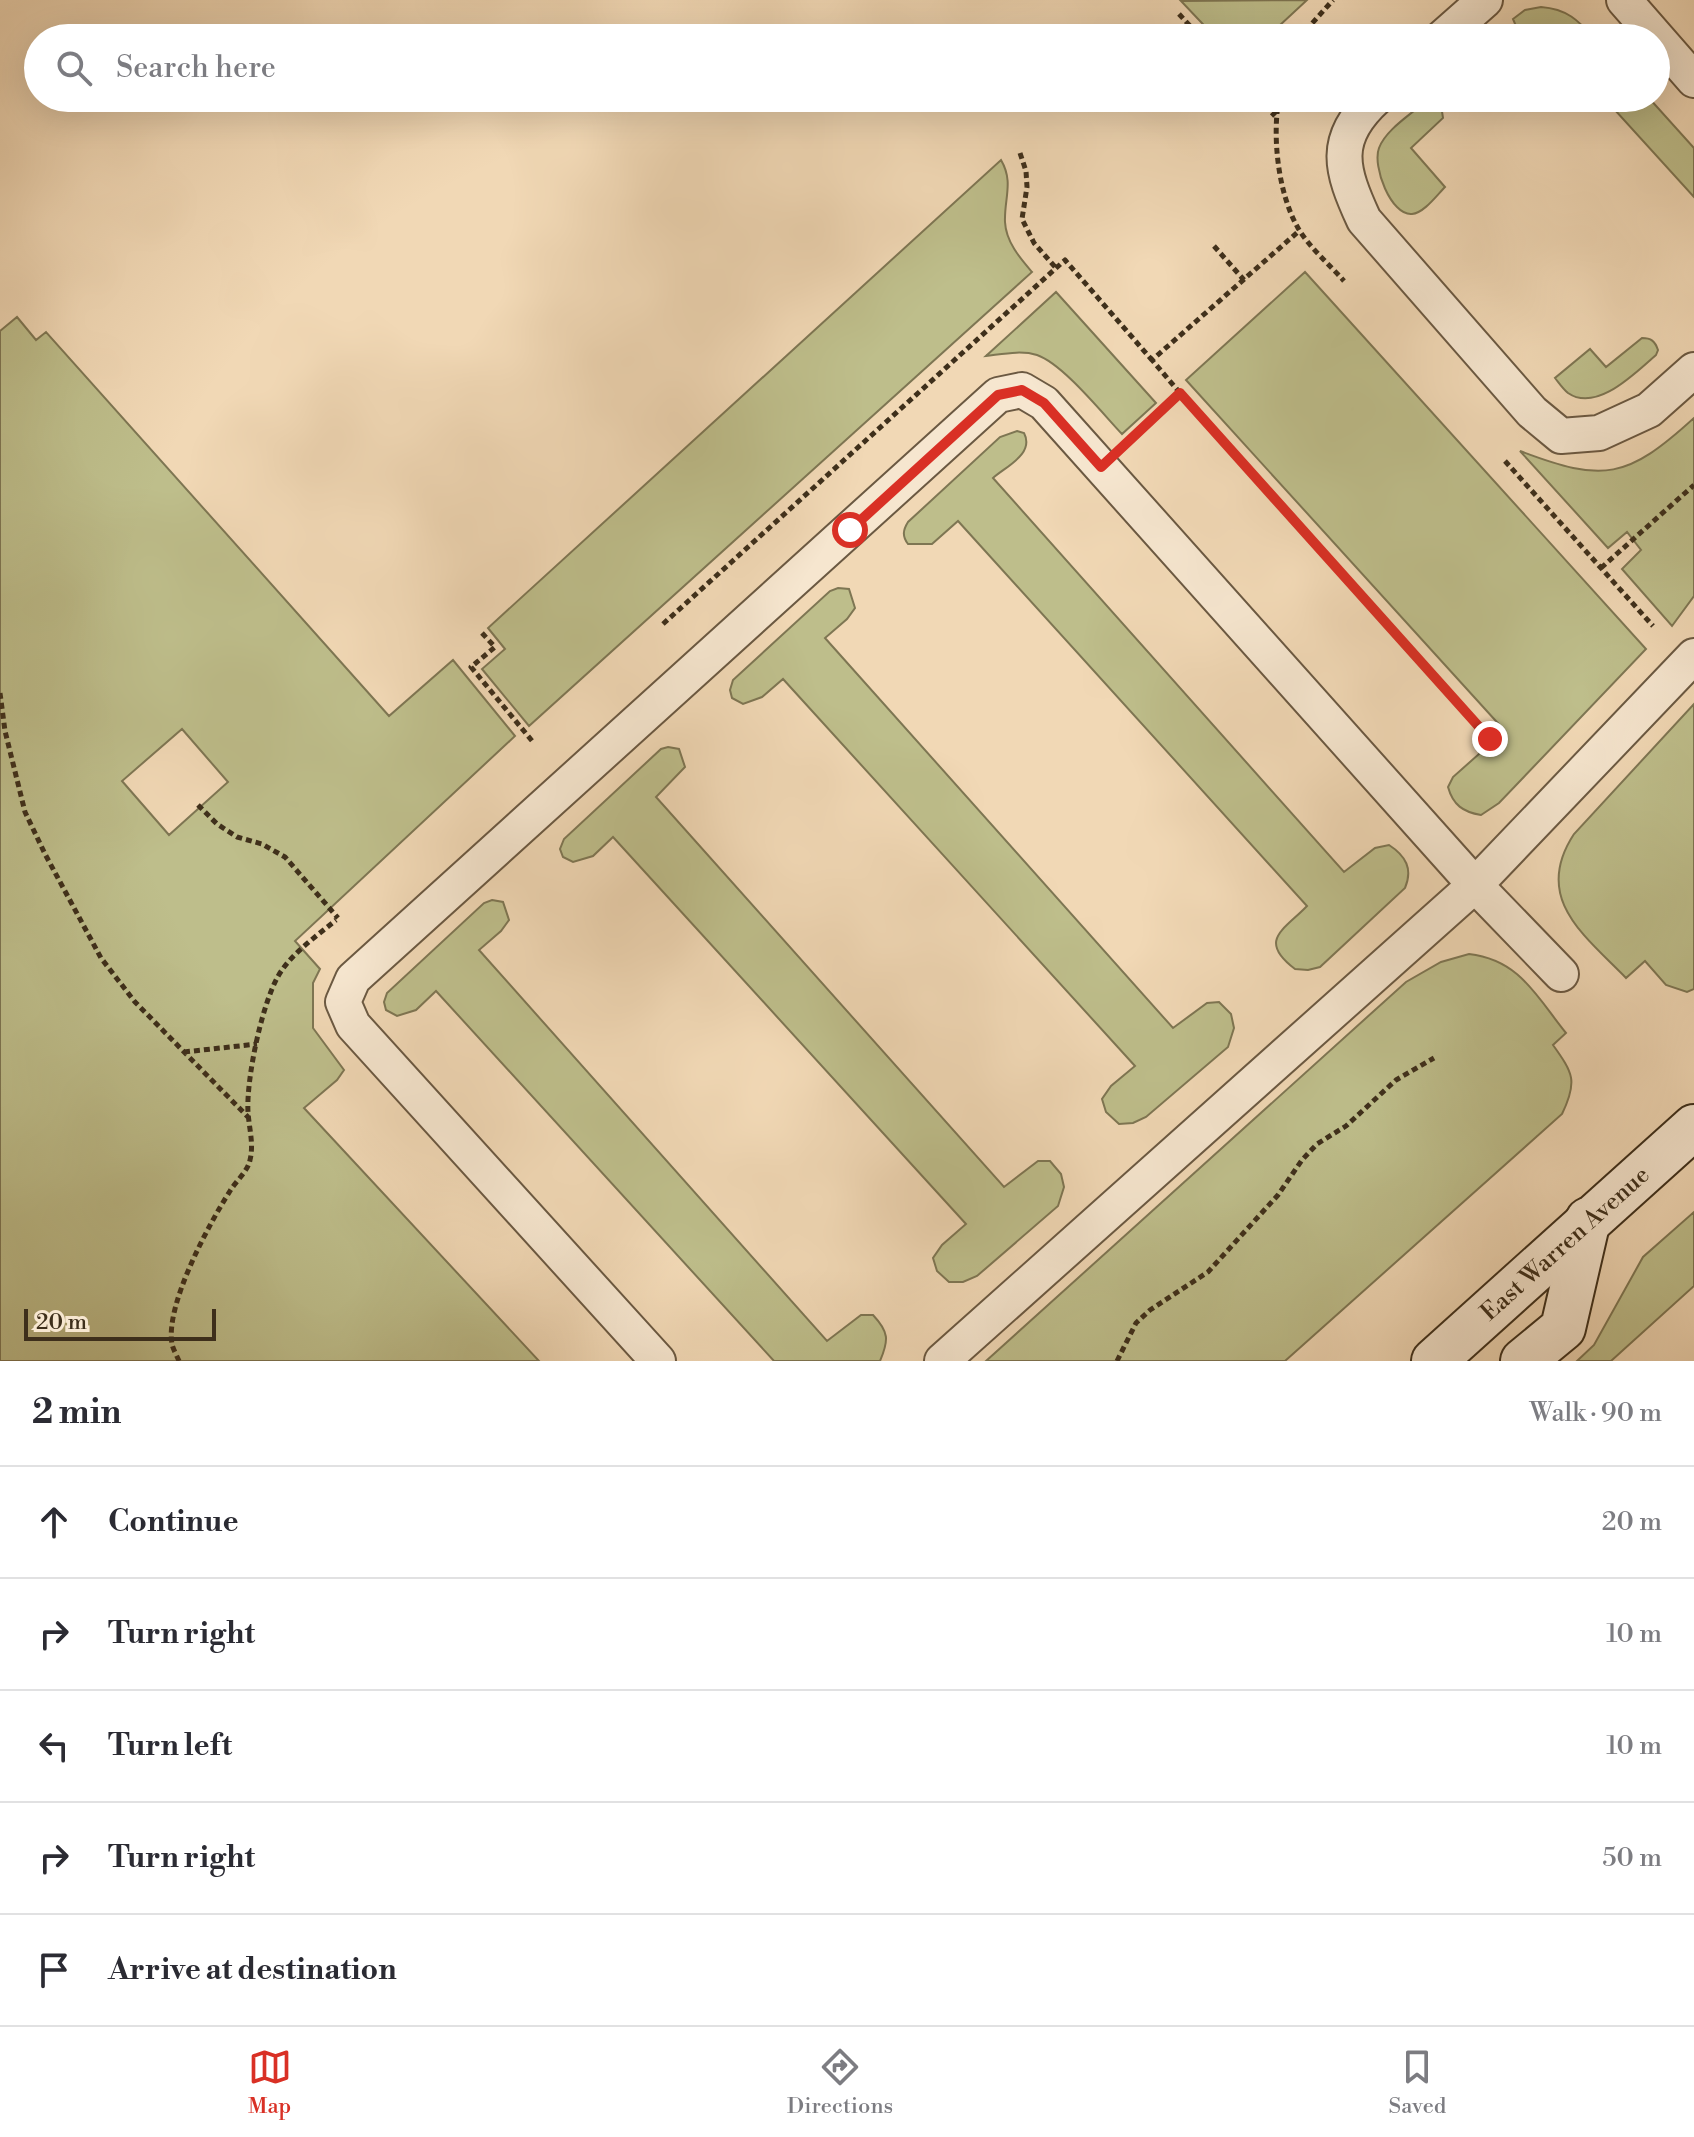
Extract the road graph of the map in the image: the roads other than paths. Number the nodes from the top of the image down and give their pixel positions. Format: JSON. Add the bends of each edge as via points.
{"nodes":[{"id":1,"x":1485,"y":0,"type":"edge"},
{"id":2,"x":1624,"y":0,"type":"edge"},
{"id":3,"x":1458,"y":24,"type":"edge"},
{"id":4,"x":1645,"y":24,"type":"edge"},
{"id":5,"x":1670,"y":53,"type":"edge"},
{"id":6,"x":1694,"y":80,"type":"edge"},
{"id":7,"x":1361,"y":112,"type":"edge"},
{"id":8,"x":1694,"y":370,"type":"edge"},
{"id":9,"x":1694,"y":656,"type":"edge"},
{"id":10,"x":1475,"y":885,"type":"junction"},
{"id":11,"x":1561,"y":974,"type":"dead end"},
{"id":12,"x":1694,"y":1127,"type":"edge"},
{"id":13,"x":1588,"y":1220,"type":"junction"},
{"id":14,"x":658,"y":1361,"type":"edge"},
{"id":15,"x":942,"y":1361,"type":"edge"},
{"id":16,"x":1434,"y":1361,"type":"edge"},
{"id":17,"x":1523,"y":1361,"type":"edge"}],
"edges":[{"from":1,"to":3,"type":"lane"},
{"from":2,"to":4,"type":"lane"},
{"from":5,"to":6,"type":"lane"},
{"from":7,"to":8,"type":"lane","via":[[1344,146],[1347,183],[1364,220],[1532,412],[1561,436],[1599,433],[1649,410]]},
{"from":9,"to":10,"type":"lane"},
{"from":10,"to":11,"type":"lane"},
{"from":10,"to":14,"type":"lane","via":[[1044,403],[1022,390],[998,395],[353,979],[343,1002],[353,1025]]},
{"from":10,"to":15,"type":"lane"},
{"from":12,"to":13,"type":"main road","name":"East Warren Avenue"},
{"from":13,"to":16,"type":"main road","name":"East Warren Avenue"},
{"from":13,"to":17,"type":"main road","via":[[1563,1328]]}]}
